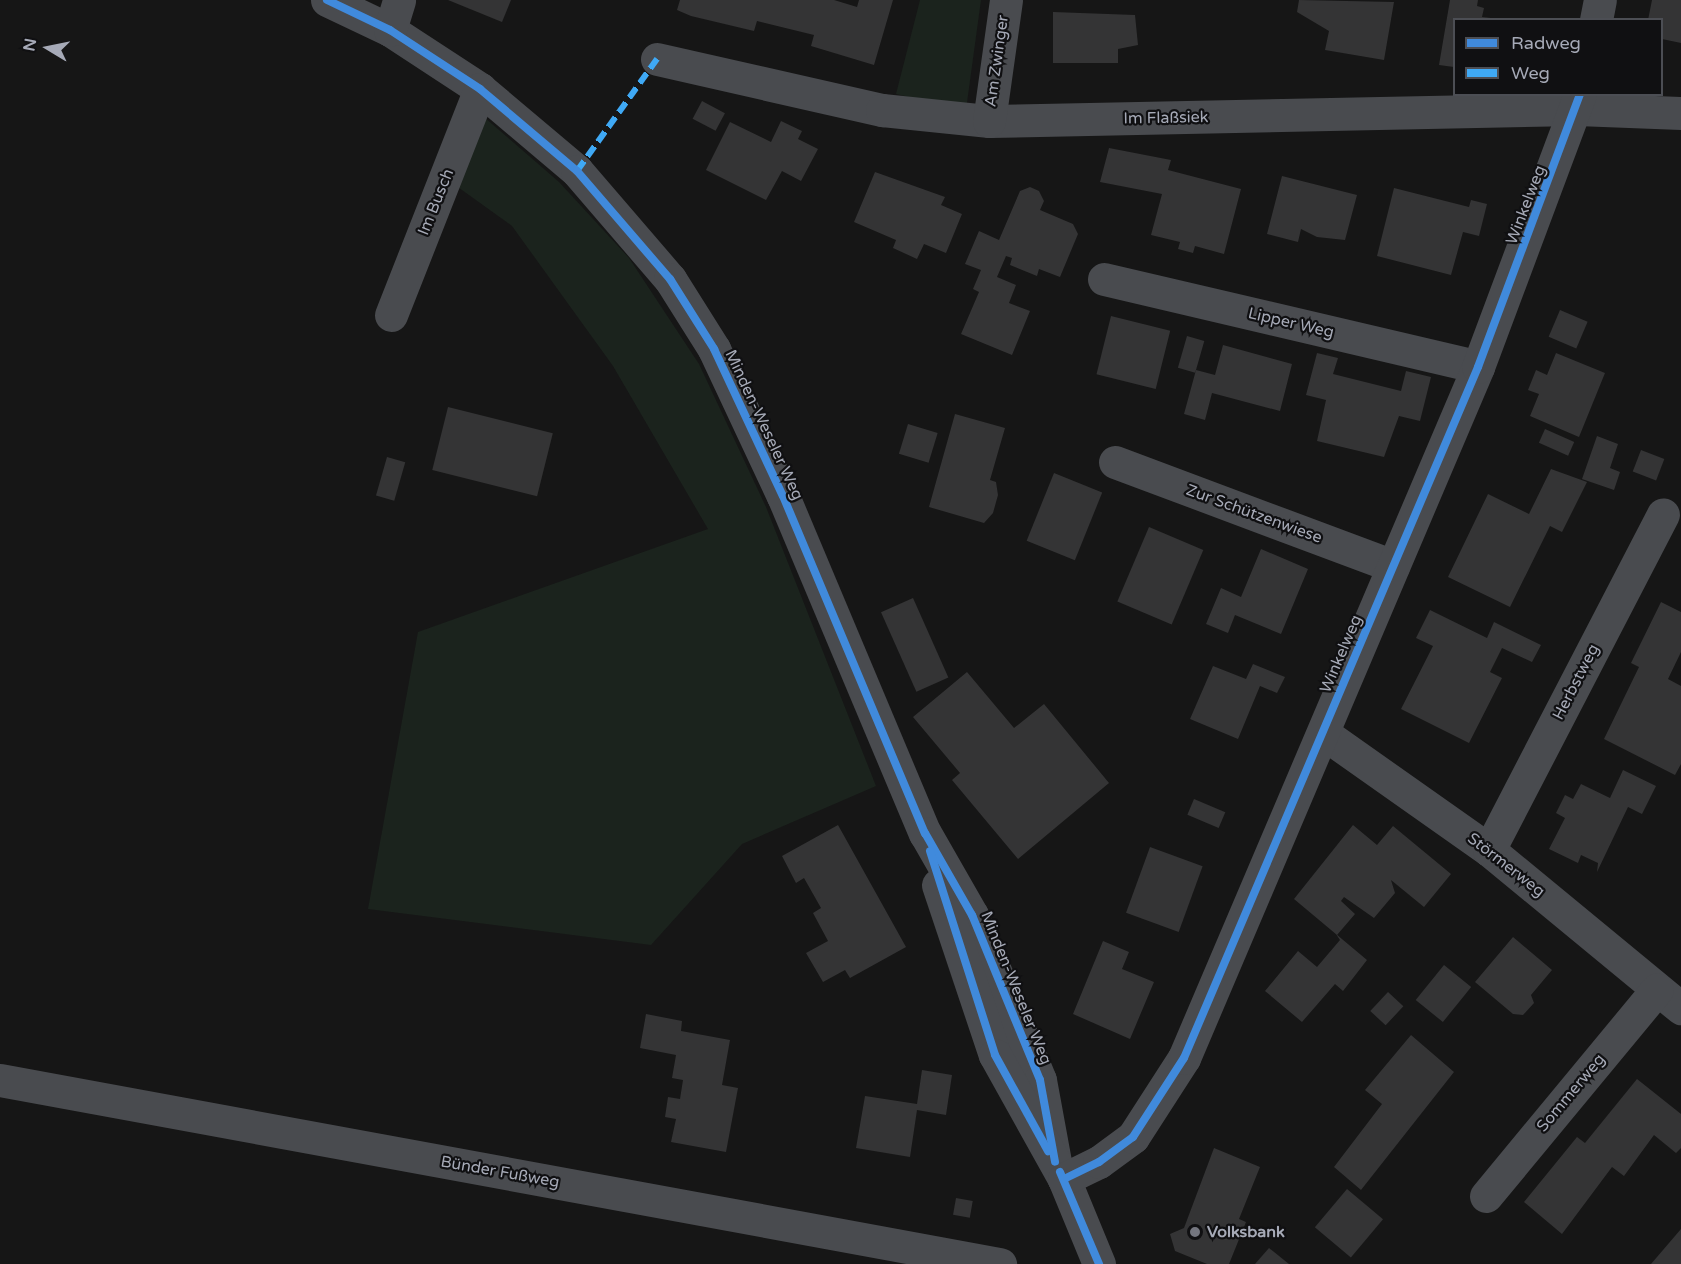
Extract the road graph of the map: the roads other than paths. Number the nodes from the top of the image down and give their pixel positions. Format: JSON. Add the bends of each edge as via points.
{"nodes":[{"id":1,"x":327,"y":0,"type":"edge"},
{"id":2,"x":1006,"y":0,"type":"edge"},
{"id":3,"x":1600,"y":0,"type":"edge"},
{"id":4,"x":395,"y":15,"type":"edge"},
{"id":5,"x":1596,"y":18,"type":"edge"},
{"id":6,"x":657,"y":59,"type":"dead end"},
{"id":7,"x":480,"y":89,"type":"junction"},
{"id":8,"x":1578,"y":102,"type":"edge"},
{"id":9,"x":1681,"y":113,"type":"edge"},
{"id":10,"x":988,"y":121,"type":"junction"},
{"id":11,"x":1104,"y":279,"type":"dead end"},
{"id":12,"x":391,"y":315,"type":"dead end"},
{"id":13,"x":1479,"y":367,"type":"junction"},
{"id":14,"x":1115,"y":462,"type":"dead end"},
{"id":15,"x":1663,"y":514,"type":"dead end"},
{"id":16,"x":1393,"y":566,"type":"junction"},
{"id":17,"x":1323,"y":733,"type":"junction"},
{"id":18,"x":1490,"y":850,"type":"junction"},
{"id":19,"x":1669,"y":998,"type":"edge"},
{"id":20,"x":0,"y":1080,"type":"edge"},
{"id":21,"x":1059,"y":1171,"type":"junction"},
{"id":22,"x":1486,"y":1196,"type":"dead end"},
{"id":23,"x":1000,"y":1264,"type":"edge"},
{"id":24,"x":1099,"y":1264,"type":"edge"}],
"edges":[{"from":1,"to":4,"type":"street","name":"Minden-Weseler Weg"},
{"from":2,"to":10,"type":"street","name":"Am Zwinger"},
{"from":3,"to":5,"type":"street"},
{"from":4,"to":7,"type":"street","name":"Minden-Weseler Weg"},
{"from":6,"to":10,"type":"street","name":"Im Flaßsiek","via":[[882,110]]},
{"from":7,"to":12,"type":"street","name":"Im Busch"},
{"from":7,"to":21,"type":"street","name":"Minden-Weseler Weg","via":[[577,171],[670,279],[714,349],[783,496],[925,833],[995,1055]]},
{"from":8,"to":9,"type":"street","name":"Im Flaßsiek"},
{"from":8,"to":10,"type":"street","name":"Im Flaßsiek"},
{"from":8,"to":13,"type":"street","name":"Winkelweg"},
{"from":11,"to":13,"type":"street","name":"Lipper Weg"},
{"from":13,"to":16,"type":"street","name":"Winkelweg"},
{"from":14,"to":16,"type":"street","name":"Zur Schützenwiese"},
{"from":15,"to":18,"type":"street","name":"Herbstweg"},
{"from":16,"to":17,"type":"street","name":"Winkelweg"},
{"from":17,"to":18,"type":"street","name":"Störmerweg"},
{"from":17,"to":21,"type":"street","name":"Winkelweg","via":[[1165,1092],[1133,1137],[1116,1151]]},
{"from":18,"to":19,"type":"street","name":"Störmerweg"},
{"from":19,"to":22,"type":"street","name":"Sommerweg"},
{"from":20,"to":23,"type":"street","name":"Bünder Fußweg"},
{"from":21,"to":24,"type":"street","name":"Minden-Weseler Weg"}]}
